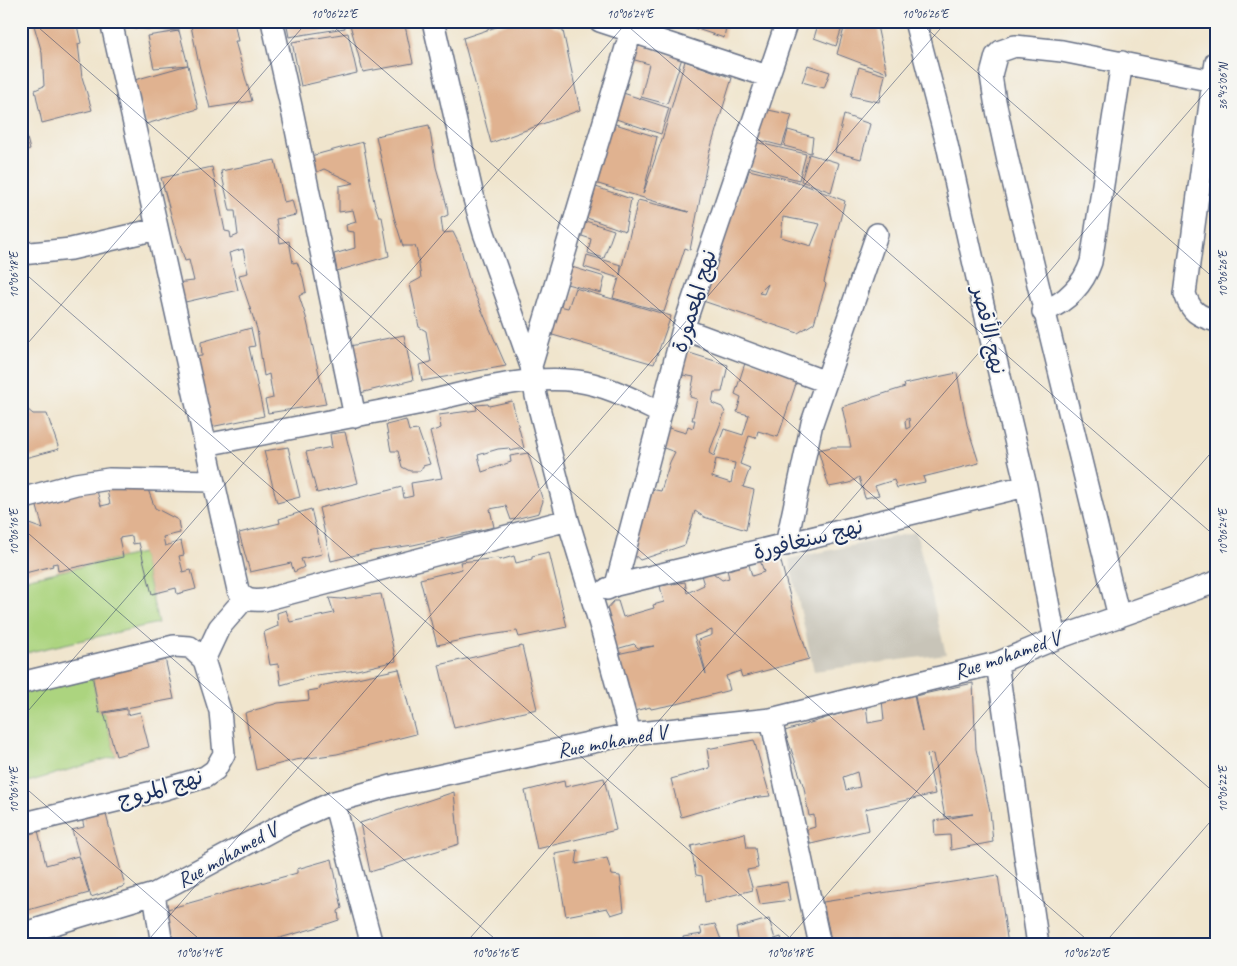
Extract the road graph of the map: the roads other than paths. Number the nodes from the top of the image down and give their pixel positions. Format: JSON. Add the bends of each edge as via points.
{"nodes":[{"id":1,"x":111,"y":21,"type":"edge"},
{"id":2,"x":272,"y":21,"type":"edge"},
{"id":3,"x":433,"y":21,"type":"edge"},
{"id":4,"x":600,"y":21,"type":"edge"},
{"id":5,"x":787,"y":21,"type":"edge"},
{"id":6,"x":915,"y":21,"type":"edge"},
{"id":7,"x":632,"y":27,"type":"edge"},
{"id":8,"x":1122,"y":62,"type":"junction"},
{"id":9,"x":1215,"y":72,"type":"edge"},
{"id":10,"x":767,"y":76,"type":"junction"},
{"id":11,"x":157,"y":228,"type":"junction"},
{"id":12,"x":878,"y":234,"type":"dead end"},
{"id":13,"x":21,"y":254,"type":"edge"},
{"id":14,"x":1043,"y":312,"type":"junction"},
{"id":15,"x":1216,"y":321,"type":"edge"},
{"id":16,"x":683,"y":329,"type":"junction"},
{"id":17,"x":532,"y":373,"type":"junction"},
{"id":18,"x":826,"y":382,"type":"junction"},
{"id":19,"x":661,"y":413,"type":"junction"},
{"id":20,"x":355,"y":417,"type":"junction"},
{"id":21,"x":205,"y":445,"type":"junction"},
{"id":22,"x":213,"y":481,"type":"junction"},
{"id":23,"x":1026,"y":486,"type":"junction"},
{"id":24,"x":21,"y":499,"type":"edge"},
{"id":25,"x":568,"y":520,"type":"junction"},
{"id":26,"x":786,"y":545,"type":"junction"},
{"id":27,"x":1216,"y":582,"type":"edge"},
{"id":28,"x":616,"y":585,"type":"junction"},
{"id":29,"x":592,"y":597,"type":"junction"},
{"id":30,"x":245,"y":598,"type":"junction"},
{"id":31,"x":1119,"y":617,"type":"junction"},
{"id":32,"x":1055,"y":639,"type":"junction"},
{"id":33,"x":204,"y":660,"type":"junction"},
{"id":34,"x":997,"y":664,"type":"junction"},
{"id":35,"x":21,"y":683,"type":"edge"},
{"id":36,"x":771,"y":719,"type":"junction"},
{"id":37,"x":630,"y":734,"type":"junction"},
{"id":38,"x":334,"y":802,"type":"junction"},
{"id":39,"x":21,"y":824,"type":"edge"},
{"id":40,"x":154,"y":894,"type":"junction"},
{"id":41,"x":21,"y":934,"type":"edge"},
{"id":42,"x":162,"y":945,"type":"edge"},
{"id":43,"x":372,"y":945,"type":"edge"},
{"id":44,"x":820,"y":945,"type":"edge"},
{"id":45,"x":1038,"y":945,"type":"edge"}],
"edges":[{"from":1,"to":11,"type":"street"},
{"from":2,"to":20,"type":"street"},
{"from":3,"to":17,"type":"street","via":[[472,192]]},
{"from":4,"to":7,"type":"street"},
{"from":5,"to":10,"type":"street","name":"نهج المعمورة"},
{"from":6,"to":23,"type":"street","name":"نهج الأقصر","via":[[946,140]]},
{"from":7,"to":10,"type":"street"},
{"from":7,"to":17,"type":"street"},
{"from":8,"to":9,"type":"street"},
{"from":8,"to":14,"type":"street","via":[[1091,262],[1076,290]]},
{"from":8,"to":14,"type":"street","via":[[1015,46],[1001,52],[993,62],[995,101]]},
{"from":9,"to":15,"type":"street","via":[[1185,294],[1196,314]]},
{"from":10,"to":16,"type":"street","name":"نهج المعمورة"},
{"from":11,"to":13,"type":"street","via":[[71,249]]},
{"from":11,"to":21,"type":"street"},
{"from":12,"to":18,"type":"street"},
{"from":14,"to":31,"type":"street"},
{"from":16,"to":18,"type":"street"},
{"from":16,"to":19,"type":"street","name":"نهج المعمورة"},
{"from":17,"to":19,"type":"street","via":[[594,384]]},
{"from":17,"to":20,"type":"street"},
{"from":17,"to":25,"type":"street"},
{"from":18,"to":26,"type":"street","via":[[812,423]]},
{"from":19,"to":28,"type":"street","name":"نهج المعمورة"},
{"from":20,"to":21,"type":"street"},
{"from":21,"to":22,"type":"street"},
{"from":22,"to":24,"type":"street","via":[[109,479]]},
{"from":22,"to":30,"type":"street","via":[[238,590]]},
{"from":23,"to":26,"type":"street","name":"نهج سنغافورة"},
{"from":23,"to":32,"type":"street","name":"نهج الأقصر"},
{"from":25,"to":29,"type":"street"},
{"from":25,"to":30,"type":"street","via":[[264,600]]},
{"from":26,"to":28,"type":"street","name":"نهج سنغافورة"},
{"from":27,"to":31,"type":"street","name":"Rue mohamed V"},
{"from":28,"to":29,"type":"street","name":"نهج سنغافورة"},
{"from":29,"to":37,"type":"street"},
{"from":30,"to":33,"type":"street","via":[[219,628]]},
{"from":31,"to":32,"type":"street","name":"Rue mohamed V"},
{"from":32,"to":34,"type":"street","name":"Rue mohamed V"},
{"from":33,"to":35,"type":"street","via":[[190,647],[174,646]]},
{"from":33,"to":39,"type":"street","name":"نهج المروج","via":[[220,711],[224,754],[216,770],[205,777],[165,789]]},
{"from":34,"to":36,"type":"street","name":"Rue mohamed V"},
{"from":34,"to":45,"type":"street"},
{"from":36,"to":37,"type":"street","name":"Rue mohamed V"},
{"from":36,"to":44,"type":"street"},
{"from":37,"to":38,"type":"street","name":"Rue mohamed V","via":[[391,786]]},
{"from":38,"to":40,"type":"street","name":"Rue mohamed V","via":[[284,824]]},
{"from":38,"to":43,"type":"street"},
{"from":40,"to":41,"type":"street","name":"Rue mohamed V"},
{"from":40,"to":42,"type":"street"}]}
